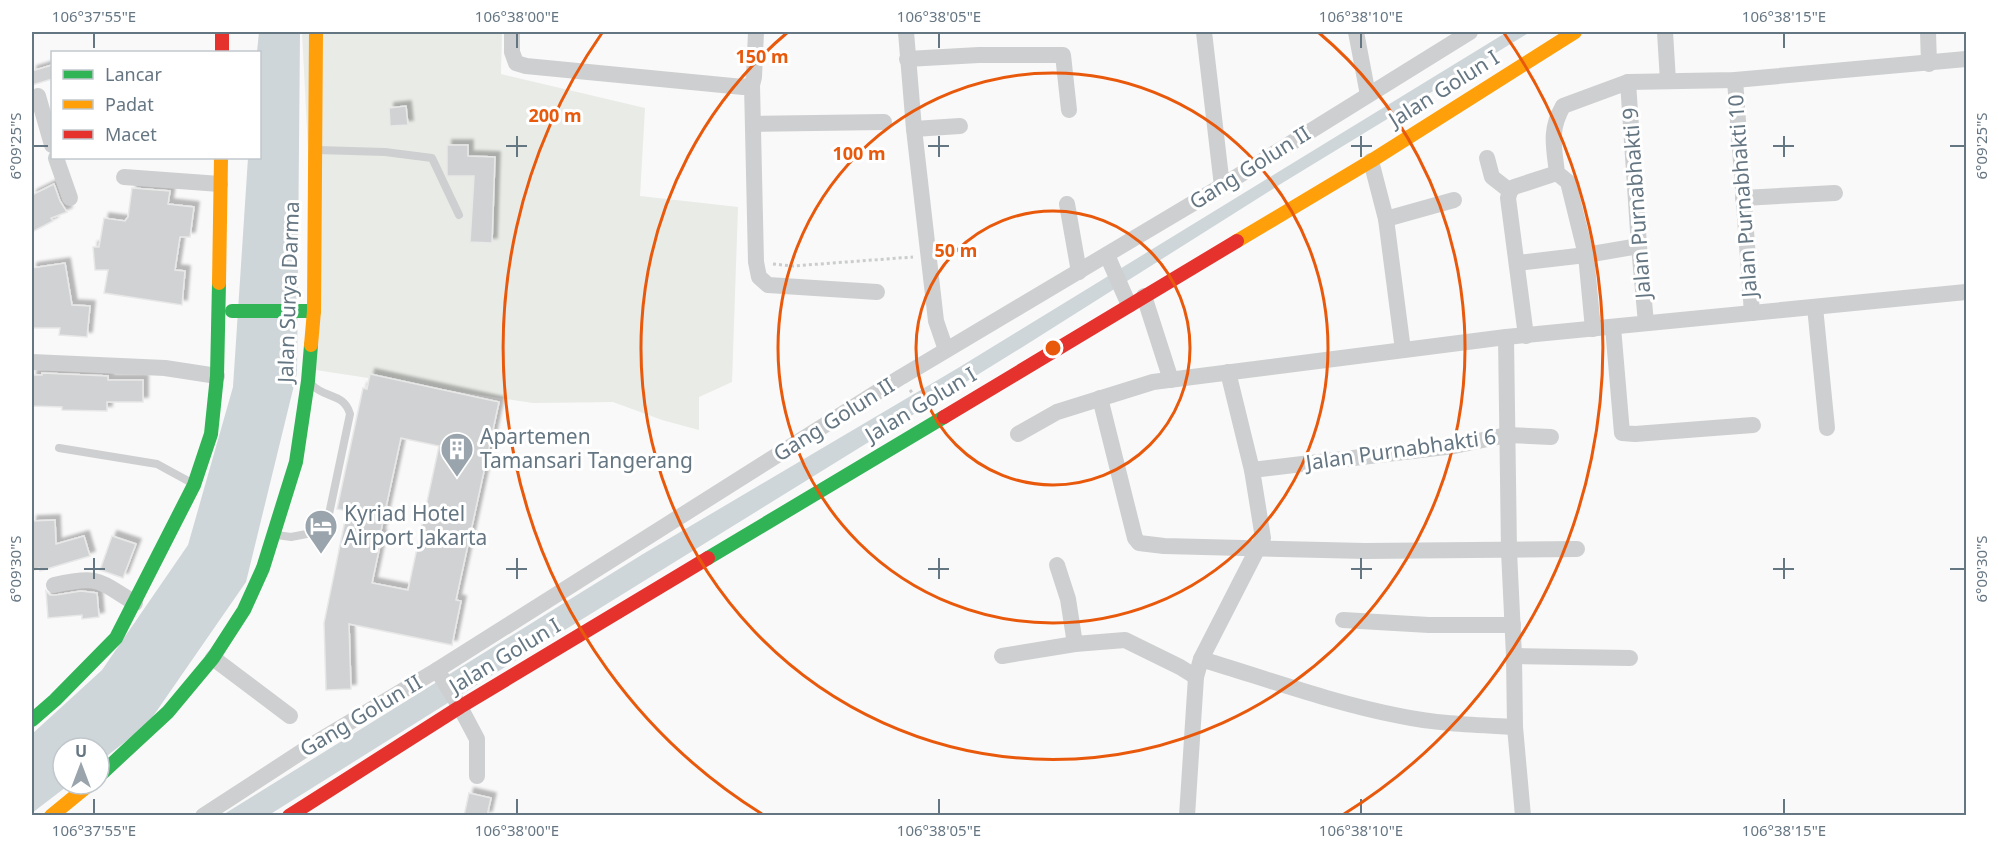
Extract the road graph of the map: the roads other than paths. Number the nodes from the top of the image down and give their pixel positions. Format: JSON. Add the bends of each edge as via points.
{"nodes":[{"id":1,"x":222,"y":32,"type":"edge"},
{"id":2,"x":316,"y":32,"type":"edge"},
{"id":3,"x":512,"y":32,"type":"edge"},
{"id":4,"x":756,"y":32,"type":"edge"},
{"id":5,"x":906,"y":32,"type":"edge"},
{"id":6,"x":1204,"y":32,"type":"edge"},
{"id":7,"x":1356,"y":32,"type":"edge"},
{"id":8,"x":1470,"y":32,"type":"edge"},
{"id":9,"x":1575,"y":32,"type":"edge"},
{"id":10,"x":1665,"y":32,"type":"edge"},
{"id":11,"x":1928,"y":32,"type":"edge"},
{"id":12,"x":222,"y":51,"type":"edge"},
{"id":13,"x":907,"y":59,"type":"junction"},
{"id":14,"x":1966,"y":60,"type":"edge"},
{"id":15,"x":1929,"y":64,"type":"junction"},
{"id":16,"x":1735,"y":80,"type":"junction"},
{"id":17,"x":1668,"y":81,"type":"junction"},
{"id":18,"x":1628,"y":82,"type":"junction"},
{"id":19,"x":752,"y":85,"type":"junction"},
{"id":20,"x":1368,"y":95,"type":"junction"},
{"id":21,"x":38,"y":96,"type":"dead end"},
{"id":22,"x":1069,"y":110,"type":"dead end"},
{"id":23,"x":38,"y":119,"type":"edge"},
{"id":24,"x":884,"y":122,"type":"dead end"},
{"id":25,"x":753,"y":124,"type":"junction"},
{"id":26,"x":960,"y":126,"type":"dead end"},
{"id":27,"x":914,"y":129,"type":"junction"},
{"id":28,"x":51,"y":143,"type":"edge"},
{"id":29,"x":314,"y":150,"type":"junction"},
{"id":30,"x":1487,"y":158,"type":"dead end"},
{"id":31,"x":56,"y":159,"type":"edge"},
{"id":32,"x":221,"y":159,"type":"edge"},
{"id":33,"x":1371,"y":161,"type":"junction"},
{"id":34,"x":1557,"y":173,"type":"junction"},
{"id":35,"x":124,"y":177,"type":"dead end"},
{"id":36,"x":220,"y":184,"type":"junction"},
{"id":37,"x":1222,"y":186,"type":"junction"},
{"id":38,"x":1510,"y":191,"type":"junction"},
{"id":39,"x":1835,"y":192,"type":"dead end"},
{"id":40,"x":70,"y":198,"type":"dead end"},
{"id":41,"x":1743,"y":198,"type":"junction"},
{"id":42,"x":1454,"y":200,"type":"dead end"},
{"id":43,"x":1067,"y":204,"type":"dead end"},
{"id":44,"x":459,"y":215,"type":"dead end"},
{"id":45,"x":1386,"y":219,"type":"junction"},
{"id":46,"x":1639,"y":246,"type":"junction"},
{"id":47,"x":1586,"y":255,"type":"junction"},
{"id":48,"x":1108,"y":259,"type":"junction"},
{"id":49,"x":1517,"y":263,"type":"junction"},
{"id":50,"x":218,"y":266,"type":"junction"},
{"id":51,"x":1079,"y":272,"type":"junction"},
{"id":52,"x":877,"y":292,"type":"dead end"},
{"id":53,"x":1966,"y":292,"type":"edge"},
{"id":54,"x":1136,"y":301,"type":"junction"},
{"id":55,"x":1815,"y":307,"type":"junction"},
{"id":56,"x":235,"y":311,"type":"junction"},
{"id":57,"x":308,"y":311,"type":"junction"},
{"id":58,"x":1752,"y":313,"type":"junction"},
{"id":59,"x":1646,"y":324,"type":"junction"},
{"id":60,"x":1613,"y":327,"type":"junction"},
{"id":61,"x":1593,"y":329,"type":"junction"},
{"id":62,"x":1526,"y":336,"type":"junction"},
{"id":63,"x":1506,"y":338,"type":"junction"},
{"id":64,"x":217,"y":349,"type":"junction"},
{"id":65,"x":946,"y":350,"type":"junction"},
{"id":66,"x":1403,"y":350,"type":"junction"},
{"id":67,"x":32,"y":362,"type":"edge"},
{"id":68,"x":1228,"y":372,"type":"junction"},
{"id":69,"x":216,"y":376,"type":"junction"},
{"id":70,"x":1171,"y":380,"type":"junction"},
{"id":71,"x":308,"y":381,"type":"junction"},
{"id":72,"x":1100,"y":398,"type":"junction"},
{"id":73,"x":1753,"y":425,"type":"dead end"},
{"id":74,"x":1827,"y":428,"type":"dead end"},
{"id":75,"x":1018,"y":434,"type":"dead end"},
{"id":76,"x":1507,"y":435,"type":"junction"},
{"id":77,"x":1551,"y":437,"type":"dead end"},
{"id":78,"x":59,"y":448,"type":"dead end"},
{"id":79,"x":1252,"y":470,"type":"junction"},
{"id":80,"x":194,"y":485,"type":"junction"},
{"id":81,"x":274,"y":534,"type":"junction"},
{"id":82,"x":1259,"y":548,"type":"junction"},
{"id":83,"x":1577,"y":549,"type":"dead end"},
{"id":84,"x":1509,"y":551,"type":"junction"},
{"id":85,"x":1057,"y":565,"type":"dead end"},
{"id":86,"x":54,"y":585,"type":"dead end"},
{"id":87,"x":135,"y":603,"type":"junction"},
{"id":88,"x":1343,"y":620,"type":"dead end"},
{"id":89,"x":1513,"y":625,"type":"junction"},
{"id":90,"x":1075,"y":644,"type":"junction"},
{"id":91,"x":1002,"y":656,"type":"dead end"},
{"id":92,"x":1514,"y":656,"type":"junction"},
{"id":93,"x":213,"y":658,"type":"junction"},
{"id":94,"x":1630,"y":658,"type":"dead end"},
{"id":95,"x":1201,"y":659,"type":"junction"},
{"id":96,"x":438,"y":672,"type":"junction"},
{"id":97,"x":1196,"y":677,"type":"junction"},
{"id":98,"x":459,"y":704,"type":"junction"},
{"id":99,"x":290,"y":716,"type":"dead end"},
{"id":100,"x":32,"y":720,"type":"edge"},
{"id":101,"x":1515,"y":727,"type":"junction"},
{"id":102,"x":111,"y":765,"type":"edge"},
{"id":103,"x":477,"y":776,"type":"dead end"},
{"id":104,"x":75,"y":796,"type":"edge"},
{"id":105,"x":51,"y":816,"type":"edge"},
{"id":106,"x":203,"y":816,"type":"edge"},
{"id":107,"x":288,"y":816,"type":"edge"},
{"id":108,"x":1187,"y":816,"type":"edge"},
{"id":109,"x":1523,"y":816,"type":"edge"}],
"edges":[{"from":1,"to":12,"type":"main road"},
{"from":2,"to":29,"type":"main road","name":"Jalan Surya Darma"},
{"from":3,"to":19,"type":"street","via":[[516,63],[526,66]]},
{"from":4,"to":19,"type":"street"},
{"from":5,"to":13,"type":"street"},
{"from":6,"to":37,"type":"street"},
{"from":7,"to":20,"type":"street"},
{"from":8,"to":20,"type":"street","name":"Gang Golun II"},
{"from":9,"to":33,"type":"main road","name":"Jalan Golun I"},
{"from":10,"to":17,"type":"street"},
{"from":11,"to":15,"type":"street"},
{"from":13,"to":22,"type":"street","via":[[1063,55]]},
{"from":13,"to":27,"type":"street"},
{"from":14,"to":15,"type":"street"},
{"from":15,"to":16,"type":"street"},
{"from":16,"to":17,"type":"street"},
{"from":16,"to":41,"type":"street","name":"Jalan Purnabhakti 10"},
{"from":17,"to":18,"type":"street"},
{"from":18,"to":34,"type":"street","via":[[1563,106],[1552,136]]},
{"from":18,"to":46,"type":"street","name":"Jalan Purnabhakti 9"},
{"from":19,"to":25,"type":"street"},
{"from":20,"to":37,"type":"street","name":"Gang Golun II"},
{"from":21,"to":23,"type":"street"},
{"from":23,"to":28,"type":"street"},
{"from":24,"to":25,"type":"street"},
{"from":25,"to":52,"type":"street","via":[[759,277],[768,285]]},
{"from":26,"to":27,"type":"street"},
{"from":27,"to":65,"type":"street","via":[[936,321]]},
{"from":29,"to":44,"type":"lane","via":[[432,158]]},
{"from":29,"to":57,"type":"main road","name":"Jalan Surya Darma"},
{"from":30,"to":38,"type":"street","via":[[1492,177]]},
{"from":31,"to":40,"type":"street"},
{"from":32,"to":36,"type":"main road"},
{"from":33,"to":45,"type":"street"},
{"from":33,"to":54,"type":"main road","name":"Jalan Golun I"},
{"from":34,"to":38,"type":"street"},
{"from":34,"to":47,"type":"street","via":[[1568,182]]},
{"from":35,"to":36,"type":"street"},
{"from":36,"to":50,"type":"main road"},
{"from":37,"to":48,"type":"street","name":"Gang Golun II"},
{"from":38,"to":49,"type":"street"},
{"from":39,"to":41,"type":"street"},
{"from":41,"to":58,"type":"street","name":"Jalan Purnabhakti 10"},
{"from":42,"to":45,"type":"street"},
{"from":43,"to":51,"type":"street"},
{"from":45,"to":66,"type":"street"},
{"from":46,"to":47,"type":"street"},
{"from":46,"to":59,"type":"street","name":"Jalan Purnabhakti 9"},
{"from":47,"to":49,"type":"street"},
{"from":47,"to":61,"type":"street"},
{"from":48,"to":51,"type":"street","name":"Gang Golun II"},
{"from":48,"to":54,"type":"street","via":[[1121,288]]},
{"from":49,"to":62,"type":"street"},
{"from":50,"to":56,"type":"main road","via":[[226,299]]},
{"from":50,"to":64,"type":"main road"},
{"from":51,"to":65,"type":"street","name":"Gang Golun II"},
{"from":53,"to":55,"type":"street"},
{"from":54,"to":70,"type":"street"},
{"from":54,"to":98,"type":"main road","name":"Jalan Golun I"},
{"from":55,"to":58,"type":"street"},
{"from":55,"to":74,"type":"street"},
{"from":56,"to":57,"type":"main road"},
{"from":56,"to":64,"type":"main road","via":[[224,325]]},
{"from":57,"to":71,"type":"main road","name":"Jalan Surya Darma"},
{"from":58,"to":59,"type":"street"},
{"from":59,"to":60,"type":"street"},
{"from":60,"to":61,"type":"street"},
{"from":60,"to":73,"type":"street","via":[[1622,433]]},
{"from":61,"to":62,"type":"street"},
{"from":62,"to":63,"type":"street"},
{"from":63,"to":66,"type":"street"},
{"from":63,"to":76,"type":"street"},
{"from":64,"to":69,"type":"main road"},
{"from":65,"to":96,"type":"street","name":"Gang Golun II"},
{"from":66,"to":68,"type":"street"},
{"from":67,"to":69,"type":"street","via":[[165,368]]},
{"from":68,"to":70,"type":"street"},
{"from":68,"to":79,"type":"street"},
{"from":69,"to":80,"type":"main road","via":[[211,434]]},
{"from":70,"to":72,"type":"street"},
{"from":71,"to":81,"type":"main road","name":"Jalan Surya Darma","via":[[296,462]]},
{"from":71,"to":81,"type":"lane","via":[[318,391],[342,400],[350,414],[328,519],[317,532],[291,537]]},
{"from":72,"to":75,"type":"street","via":[[1057,412]]},
{"from":72,"to":82,"type":"street","via":[[1139,543]]},
{"from":76,"to":77,"type":"street","name":"Jalan Purnabhakti 6"},
{"from":76,"to":79,"type":"street","name":"Jalan Purnabhakti 6","via":[[1454,446]]},
{"from":76,"to":84,"type":"street"},
{"from":78,"to":80,"type":"lane","via":[[157,464]]},
{"from":79,"to":82,"type":"street","via":[[1263,538]]},
{"from":80,"to":87,"type":"main road"},
{"from":81,"to":93,"type":"main road","name":"Jalan Surya Darma","via":[[244,610]]},
{"from":82,"to":84,"type":"street"},
{"from":82,"to":95,"type":"street"},
{"from":83,"to":84,"type":"street"},
{"from":84,"to":89,"type":"street"},
{"from":85,"to":90,"type":"street","via":[[1068,598]]},
{"from":86,"to":87,"type":"street","via":[[82,579],[99,581]]},
{"from":87,"to":100,"type":"main road","via":[[116,638]]},
{"from":88,"to":89,"type":"street"},
{"from":89,"to":92,"type":"street"},
{"from":90,"to":91,"type":"street"},
{"from":90,"to":97,"type":"street","via":[[1125,640]]},
{"from":92,"to":94,"type":"street"},
{"from":92,"to":101,"type":"street"},
{"from":93,"to":99,"type":"street"},
{"from":93,"to":102,"type":"main road","name":"Jalan Surya Darma","via":[[168,712]]},
{"from":95,"to":97,"type":"street"},
{"from":95,"to":101,"type":"street","via":[[1357,707]]},
{"from":96,"to":98,"type":"street"},
{"from":96,"to":106,"type":"street","name":"Gang Golun II","via":[[315,743]]},
{"from":97,"to":108,"type":"street"},
{"from":98,"to":103,"type":"street","via":[[477,739]]},
{"from":98,"to":107,"type":"main road","name":"Jalan Golun I"},
{"from":101,"to":109,"type":"street"},
{"from":104,"to":105,"type":"main road"}]}
